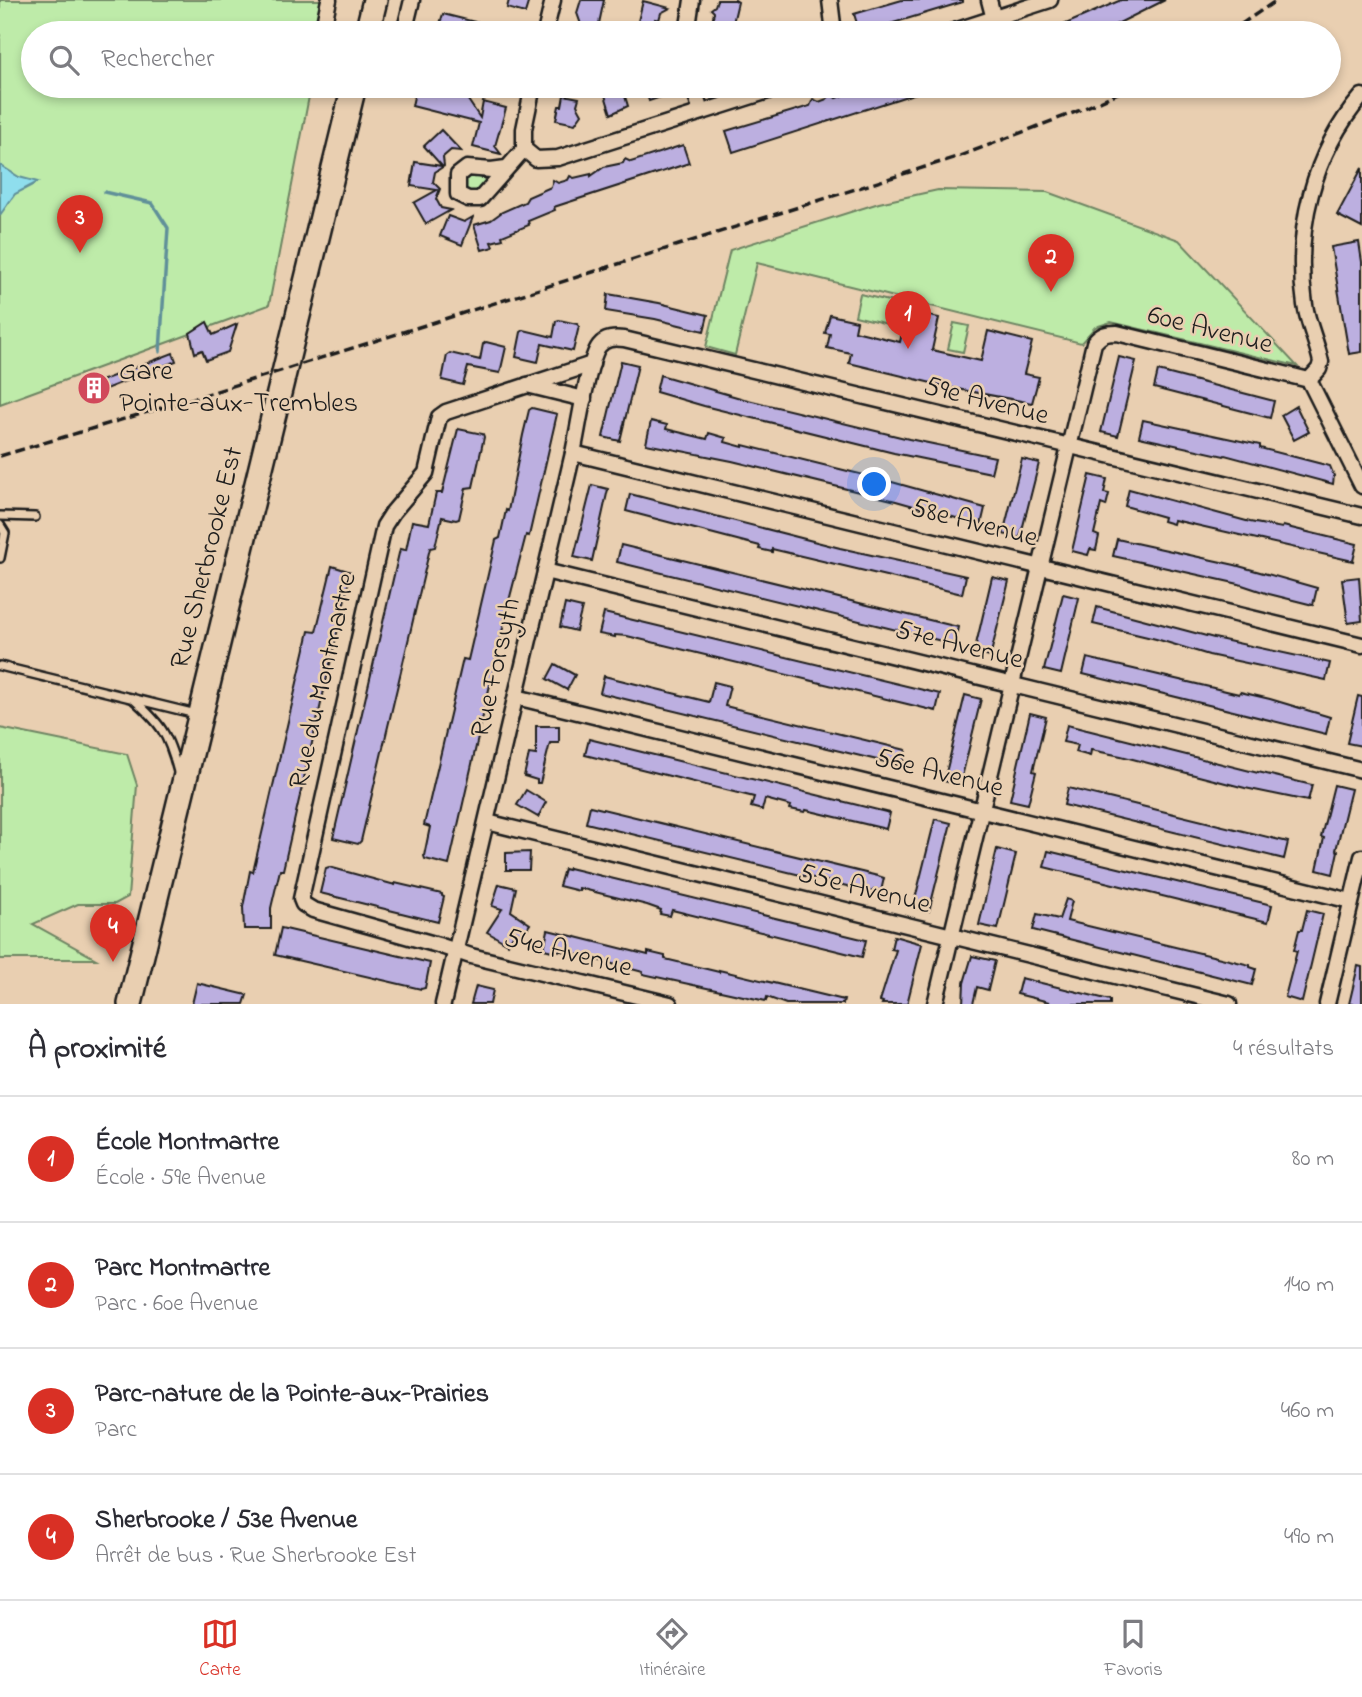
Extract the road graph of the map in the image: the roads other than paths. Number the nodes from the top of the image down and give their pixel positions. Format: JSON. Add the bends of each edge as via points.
{"nodes":[{"id":1,"x":329,"y":0,"type":"edge"},
{"id":2,"x":375,"y":0,"type":"edge"},
{"id":3,"x":412,"y":0,"type":"edge"},
{"id":4,"x":553,"y":0,"type":"edge"},
{"id":5,"x":692,"y":0,"type":"edge"},
{"id":6,"x":830,"y":0,"type":"edge"},
{"id":7,"x":989,"y":0,"type":"edge"},
{"id":8,"x":1051,"y":0,"type":"edge"},
{"id":9,"x":994,"y":19,"type":"junction"},
{"id":10,"x":324,"y":21,"type":"edge"},
{"id":11,"x":370,"y":21,"type":"edge"},
{"id":12,"x":407,"y":21,"type":"edge"},
{"id":13,"x":548,"y":21,"type":"edge"},
{"id":14,"x":689,"y":21,"type":"edge"},
{"id":15,"x":833,"y":21,"type":"edge"},
{"id":16,"x":987,"y":21,"type":"edge"},
{"id":17,"x":1362,"y":96,"type":"edge"},
{"id":18,"x":351,"y":98,"type":"edge"},
{"id":19,"x":528,"y":98,"type":"edge"},
{"id":20,"x":697,"y":98,"type":"edge"},
{"id":21,"x":746,"y":98,"type":"edge"},
{"id":22,"x":701,"y":112,"type":"junction"},
{"id":23,"x":524,"y":149,"type":"junction"},
{"id":24,"x":506,"y":167,"type":"dead end"},
{"id":25,"x":600,"y":344,"type":"joint"},
{"id":26,"x":592,"y":364,"type":"junction"},
{"id":27,"x":1309,"y":380,"type":"junction"},
{"id":28,"x":526,"y":385,"type":"junction"},
{"id":29,"x":584,"y":399,"type":"junction"},
{"id":30,"x":1069,"y":448,"type":"junction"},
{"id":31,"x":573,"y":453,"type":"junction"},
{"id":32,"x":1362,"y":486,"type":"edge"},
{"id":33,"x":0,"y":516,"type":"edge"},
{"id":34,"x":1362,"y":516,"type":"edge"},
{"id":35,"x":34,"y":517,"type":"dead end"},
{"id":36,"x":0,"y":525,"type":"edge"},
{"id":37,"x":0,"y":558,"type":"edge"},
{"id":38,"x":1040,"y":565,"type":"junction"},
{"id":39,"x":545,"y":571,"type":"junction"},
{"id":40,"x":1362,"y":645,"type":"edge"},
{"id":41,"x":0,"y":667,"type":"edge"},
{"id":42,"x":1013,"y":684,"type":"junction"},
{"id":43,"x":131,"y":697,"type":"junction"},
{"id":44,"x":516,"y":697,"type":"junction"},
{"id":45,"x":201,"y":715,"type":"junction"},
{"id":46,"x":1362,"y":769,"type":"edge"},
{"id":47,"x":183,"y":787,"type":"junction"},
{"id":48,"x":981,"y":810,"type":"junction"},
{"id":49,"x":487,"y":822,"type":"junction"},
{"id":50,"x":1362,"y":857,"type":"edge"},
{"id":51,"x":1351,"y":901,"type":"junction"},
{"id":52,"x":951,"y":936,"type":"junction"},
{"id":53,"x":456,"y":950,"type":"junction"},
{"id":54,"x":130,"y":1004,"type":"edge"},
{"id":55,"x":443,"y":1004,"type":"edge"},
{"id":56,"x":670,"y":1004,"type":"edge"},
{"id":57,"x":935,"y":1004,"type":"edge"},
{"id":58,"x":1229,"y":1004,"type":"edge"},
{"id":59,"x":1327,"y":1004,"type":"edge"}],
"edges":[{"from":1,"to":10,"type":"street"},
{"from":2,"to":11,"type":"main road"},
{"from":3,"to":12,"type":"street"},
{"from":4,"to":13,"type":"street"},
{"from":5,"to":14,"type":"street"},
{"from":6,"to":15,"type":"street"},
{"from":7,"to":9,"type":"street"},
{"from":8,"to":9,"type":"street"},
{"from":9,"to":16,"type":"street"},
{"from":17,"to":27,"type":"street","via":[[1328,147],[1307,209],[1302,248],[1305,306],[1321,362]]},
{"from":18,"to":45,"type":"main road","name":"Rue Sherbrooke Est"},
{"from":19,"to":23,"type":"street"},
{"from":20,"to":22,"type":"street"},
{"from":21,"to":22,"type":"street"},
{"from":22,"to":23,"type":"street","via":[[558,158],[536,159]]},
{"from":23,"to":24,"type":"street"},
{"from":25,"to":26,"type":"street","name":"Rue Forsyth"},
{"from":25,"to":30,"type":"street","name":"59e Avenue","via":[[624,339]]},
{"from":26,"to":28,"type":"street","name":"Rue du Montmartre"},
{"from":26,"to":29,"type":"street","name":"Rue Forsyth"},
{"from":27,"to":30,"type":"street","name":"60e Avenue","via":[[1108,333],[1100,336],[1091,351]]},
{"from":27,"to":32,"type":"street"},
{"from":28,"to":29,"type":"street"},
{"from":28,"to":53,"type":"street","name":"Rue du Montmartre","via":[[439,416],[426,473],[387,518],[302,892],[303,904],[313,910]]},
{"from":29,"to":31,"type":"street","name":"Rue Forsyth"},
{"from":30,"to":34,"type":"street","name":"59e Avenue"},
{"from":30,"to":38,"type":"street"},
{"from":31,"to":38,"type":"street","name":"58e Avenue"},
{"from":31,"to":39,"type":"street","name":"Rue Forsyth"},
{"from":33,"to":35,"type":"lane"},
{"from":36,"to":37,"type":"lane","via":[[5,533]]},
{"from":38,"to":40,"type":"street","name":"58e Avenue"},
{"from":38,"to":42,"type":"street"},
{"from":39,"to":42,"type":"street","name":"57e Avenue"},
{"from":39,"to":44,"type":"street","name":"Rue Forsyth"},
{"from":41,"to":43,"type":"lane"},
{"from":42,"to":46,"type":"street","name":"57e Avenue"},
{"from":42,"to":48,"type":"street"},
{"from":43,"to":45,"type":"lane"},
{"from":43,"to":47,"type":"lane","via":[[157,721],[171,746]]},
{"from":44,"to":48,"type":"street","name":"56e Avenue"},
{"from":44,"to":49,"type":"street","name":"Rue Forsyth"},
{"from":45,"to":47,"type":"main road","name":"Rue Sherbrooke Est"},
{"from":47,"to":54,"type":"main road","name":"Rue Sherbrooke Est"},
{"from":48,"to":51,"type":"street","name":"56e Avenue"},
{"from":48,"to":52,"type":"street"},
{"from":49,"to":52,"type":"street","name":"55e Avenue"},
{"from":49,"to":53,"type":"street","name":"Rue Forsyth"},
{"from":50,"to":51,"type":"street"},
{"from":51,"to":59,"type":"street"},
{"from":52,"to":57,"type":"street"},
{"from":52,"to":58,"type":"street","name":"55e Avenue"},
{"from":53,"to":55,"type":"street","name":"Rue Forsyth"},
{"from":53,"to":56,"type":"street","name":"54e Avenue"}]}
